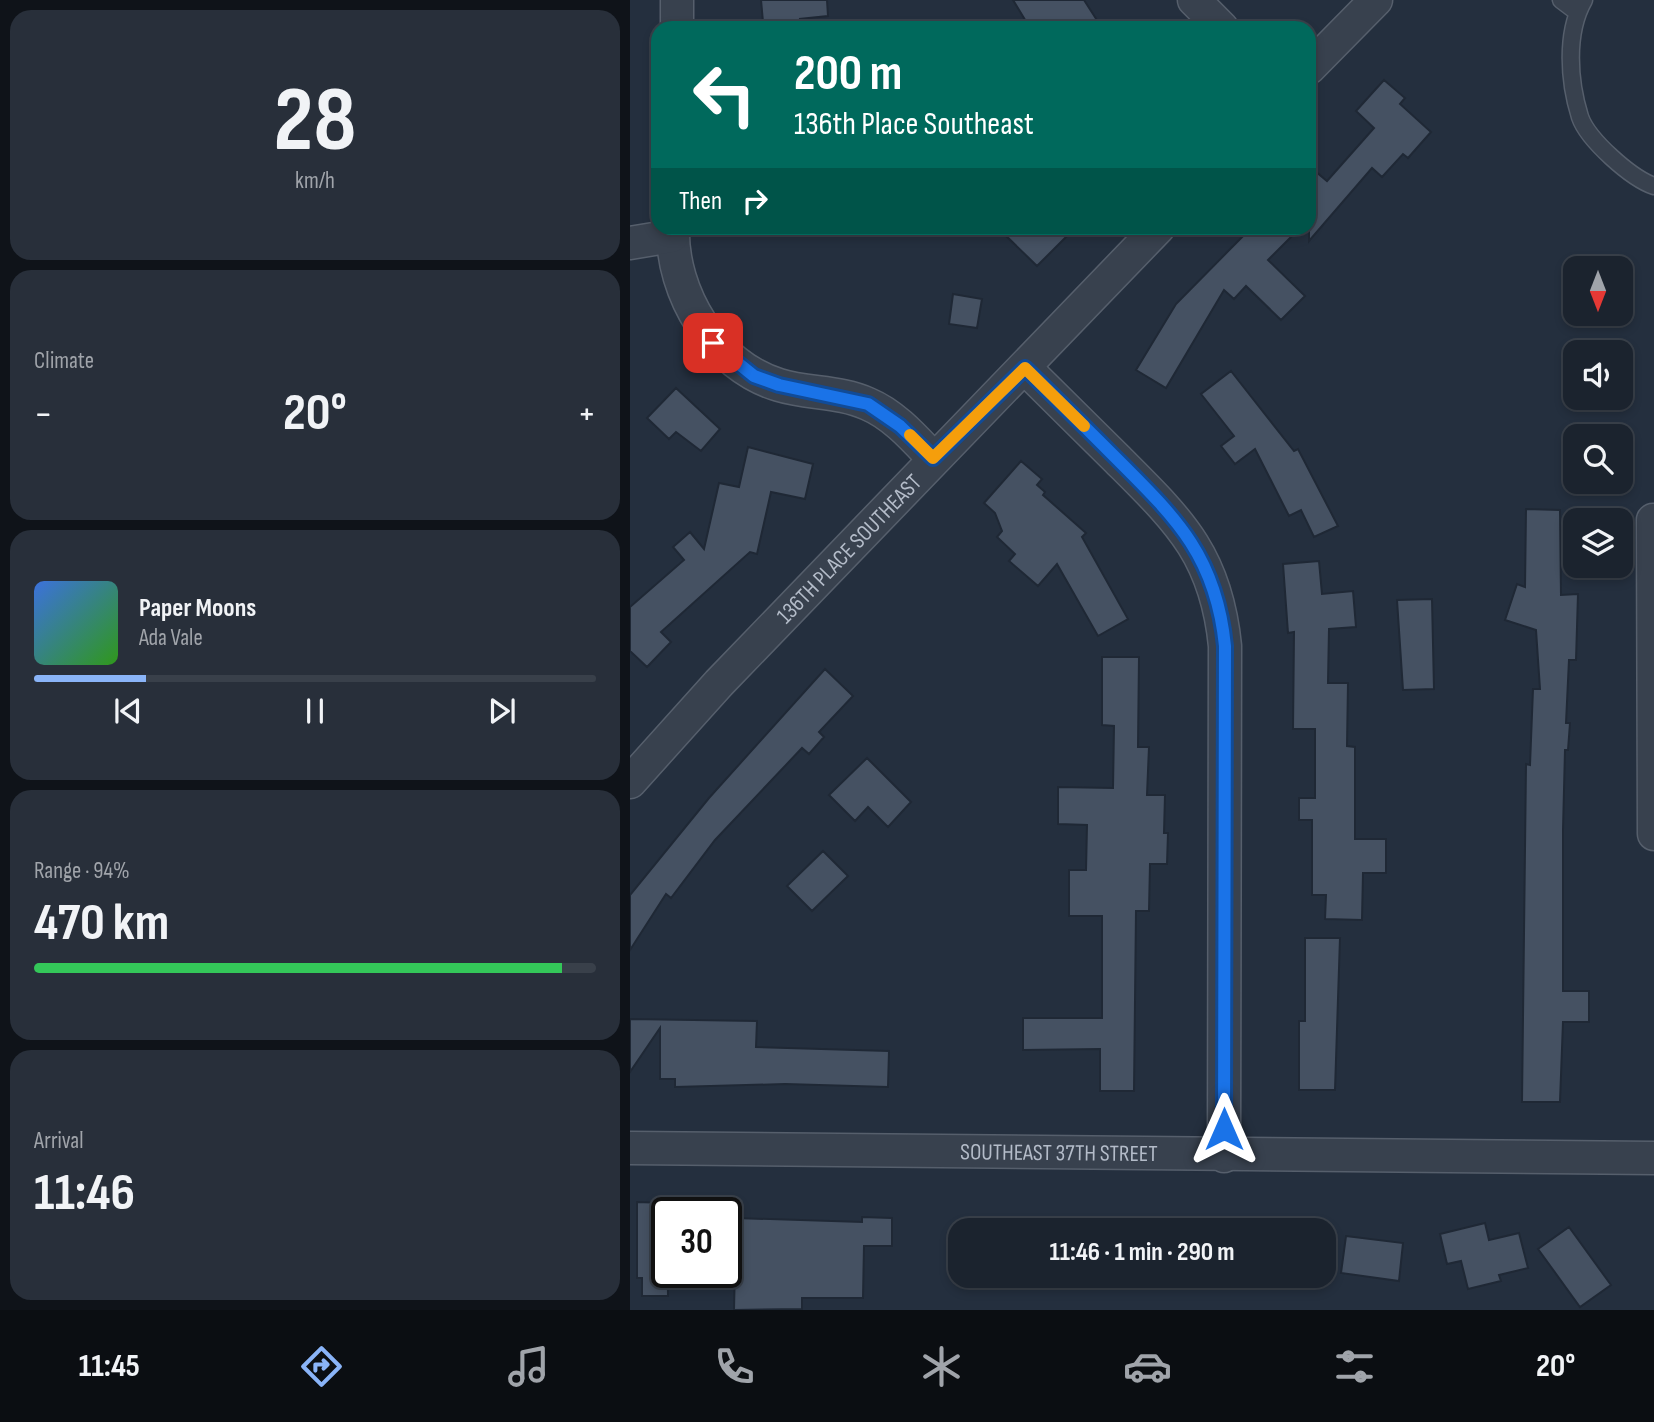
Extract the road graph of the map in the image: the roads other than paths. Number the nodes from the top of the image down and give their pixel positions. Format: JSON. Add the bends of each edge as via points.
{"nodes":[{"id":1,"x":677,"y":0,"type":"edge"},
{"id":2,"x":1194,"y":0,"type":"edge"},
{"id":3,"x":1376,"y":0,"type":"edge"},
{"id":4,"x":1561,"y":0,"type":"edge"},
{"id":5,"x":1580,"y":6,"type":"edge"},
{"id":6,"x":677,"y":21,"type":"edge"},
{"id":7,"x":1215,"y":21,"type":"edge"},
{"id":8,"x":1316,"y":61,"type":"edge"},
{"id":9,"x":1654,"y":186,"type":"edge"},
{"id":10,"x":661,"y":235,"type":"edge"},
{"id":11,"x":673,"y":235,"type":"edge"},
{"id":12,"x":1151,"y":235,"type":"edge"},
{"id":13,"x":630,"y":243,"type":"edge"},
{"id":14,"x":1025,"y":368,"type":"junction"},
{"id":15,"x":933,"y":458,"type":"junction"},
{"id":16,"x":1653,"y":520,"type":"edge"},
{"id":17,"x":630,"y":782,"type":"edge"},
{"id":18,"x":1654,"y":834,"type":"edge"},
{"id":19,"x":630,"y":1148,"type":"edge"},
{"id":20,"x":1224,"y":1156,"type":"junction"},
{"id":21,"x":1654,"y":1158,"type":"edge"}],
"edges":[{"from":1,"to":6,"type":"street"},
{"from":2,"to":7,"type":"street"},
{"from":3,"to":8,"type":"street"},
{"from":4,"to":5,"type":"lane"},
{"from":5,"to":9,"type":"lane","via":[[1571,56],[1581,119],[1628,172]]},
{"from":10,"to":13,"type":"street"},
{"from":11,"to":15,"type":"street","via":[[695,312],[713,343],[735,362],[754,376],[779,385],[868,404],[900,426]]},
{"from":12,"to":14,"type":"street","name":"136TH PLACE SOUTHEAST"},
{"from":14,"to":15,"type":"street","name":"136TH PLACE SOUTHEAST"},
{"from":14,"to":20,"type":"street","via":[[1177,519],[1211,579],[1222,616]]},
{"from":15,"to":17,"type":"street","name":"136TH PLACE SOUTHEAST"},
{"from":16,"to":18,"type":"street"},
{"from":19,"to":20,"type":"street","name":"SOUTHEAST 37TH STREET"},
{"from":20,"to":21,"type":"street","name":"SOUTHEAST 37TH STREET"}]}
